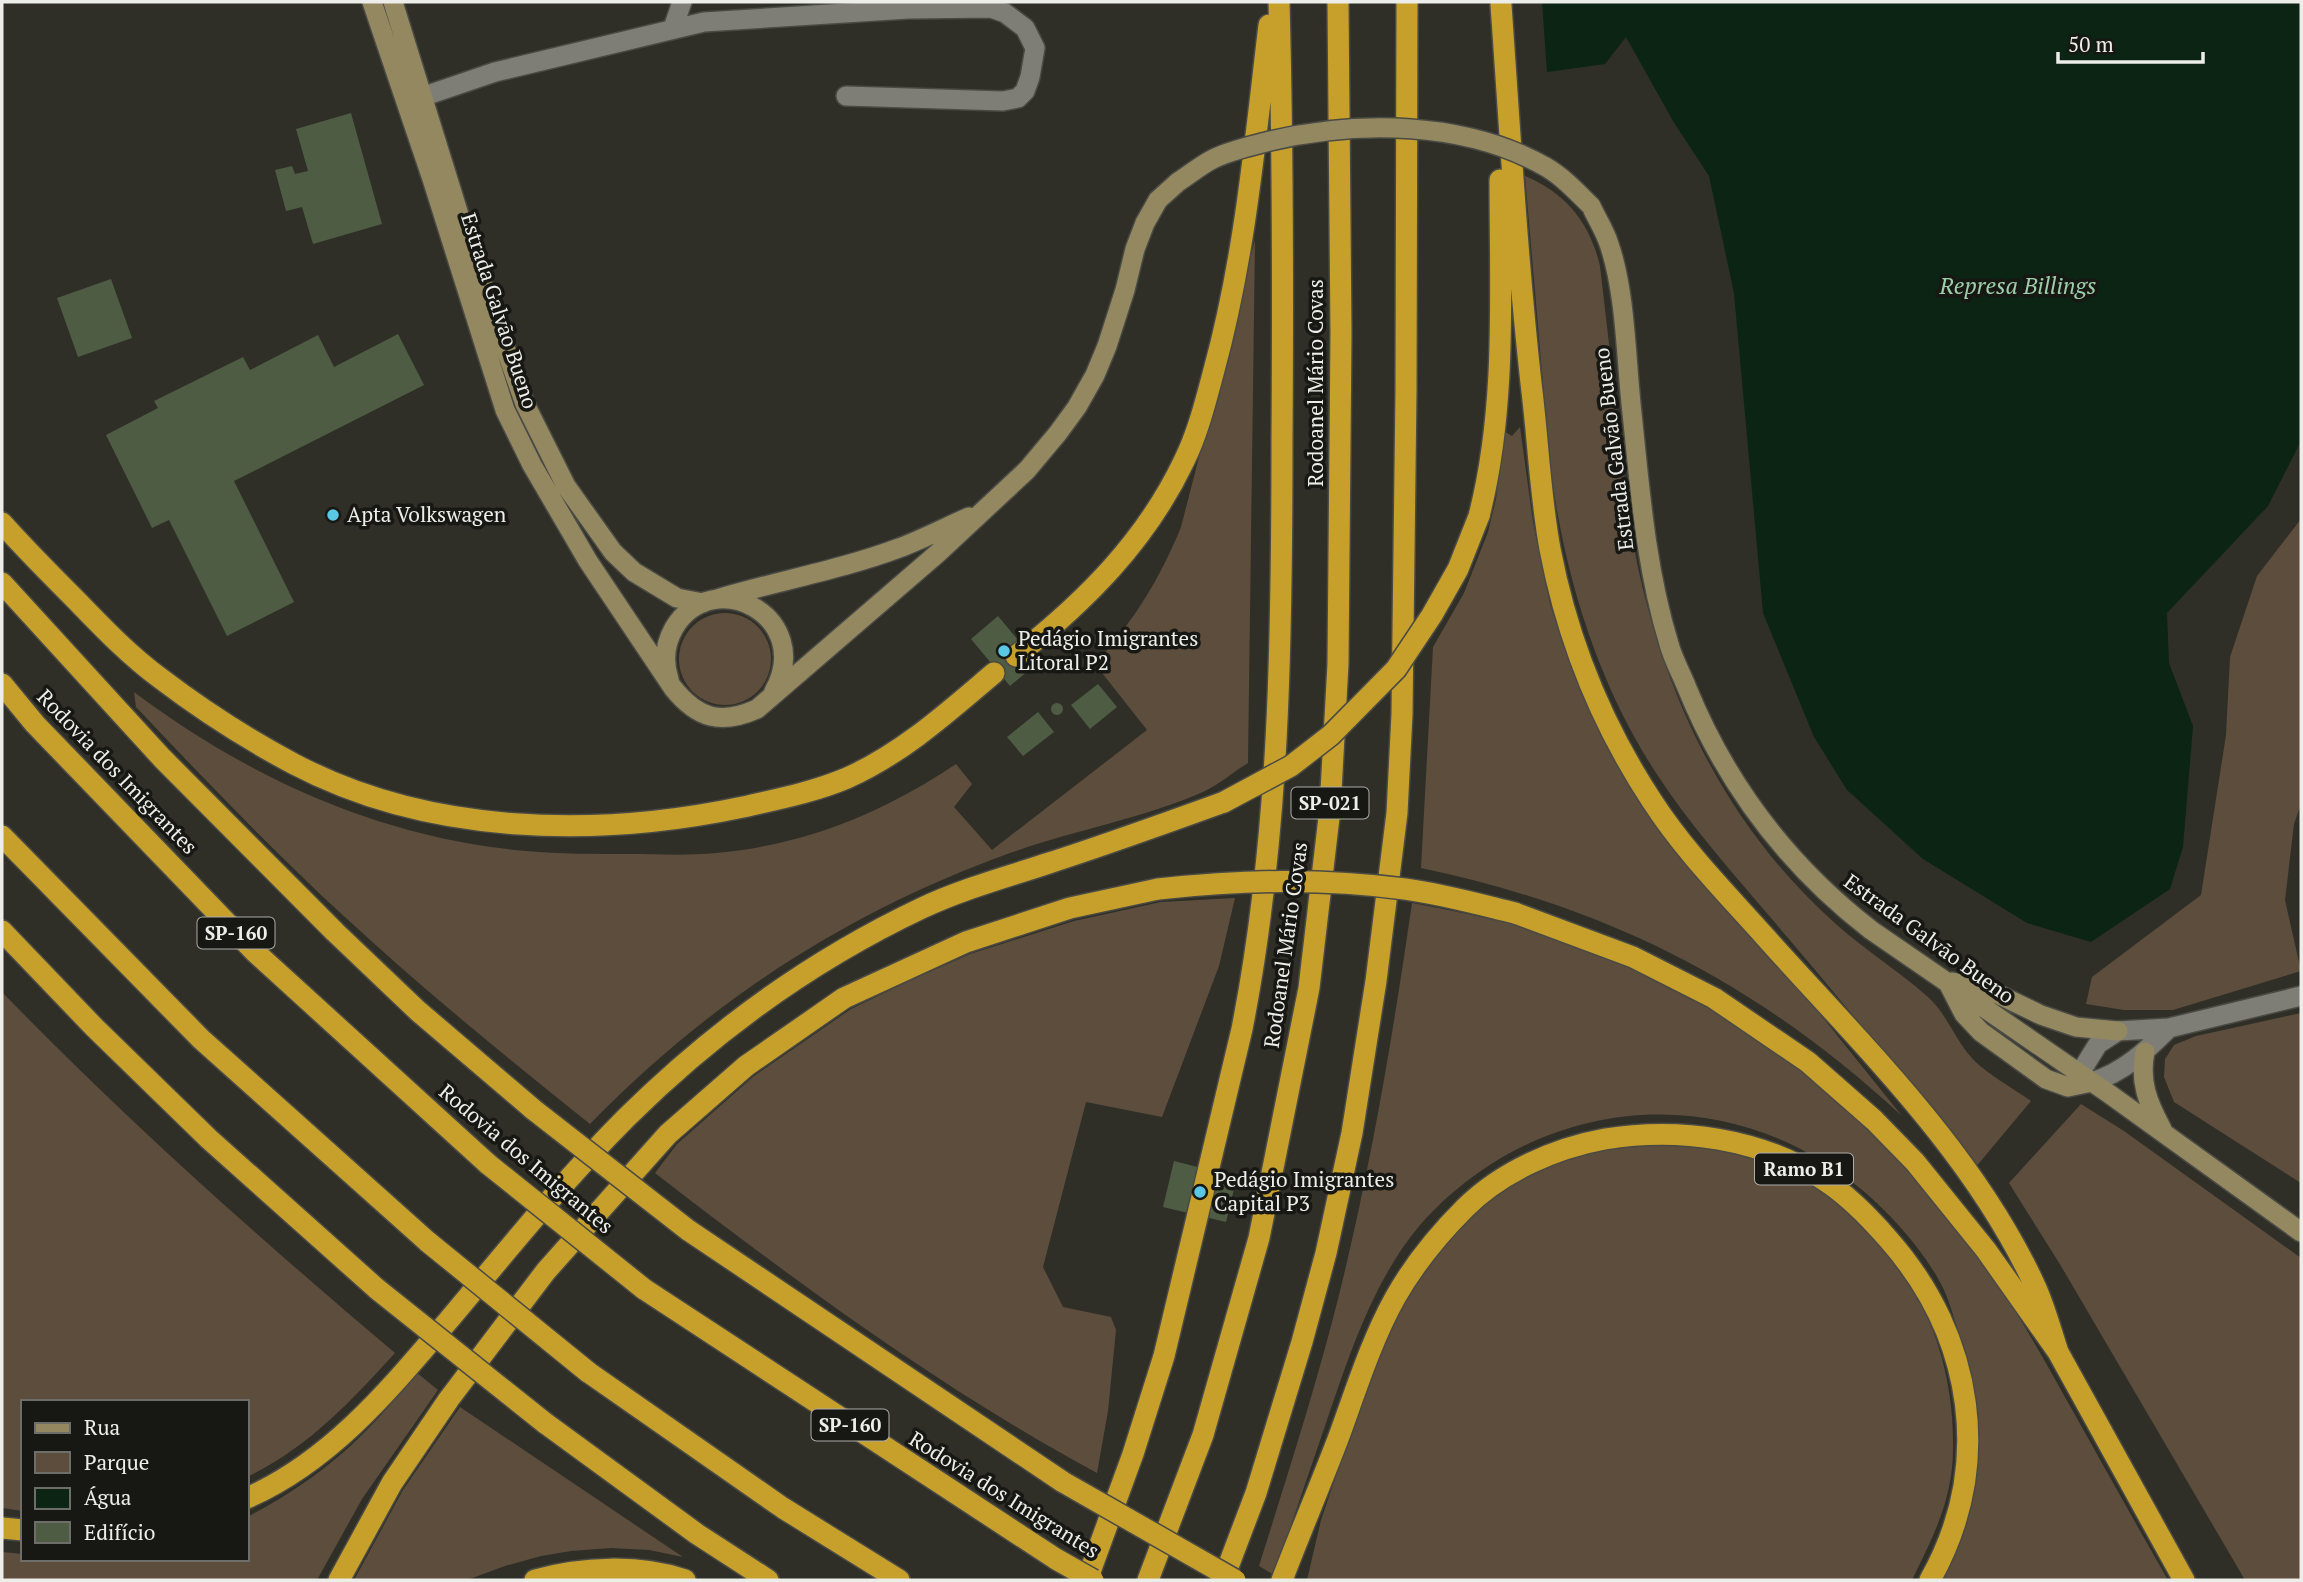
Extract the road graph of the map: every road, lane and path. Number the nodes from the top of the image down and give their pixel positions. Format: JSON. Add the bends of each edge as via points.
{"nodes":[{"id":1,"x":372,"y":2,"type":"edge"},
{"id":2,"x":393,"y":2,"type":"edge"},
{"id":3,"x":682,"y":2,"type":"edge"},
{"id":4,"x":1272,"y":2,"type":"edge"},
{"id":5,"x":1279,"y":2,"type":"edge"},
{"id":6,"x":1338,"y":2,"type":"edge"},
{"id":7,"x":1407,"y":2,"type":"edge"},
{"id":8,"x":1501,"y":3,"type":"edge"},
{"id":9,"x":673,"y":28,"type":"junction"},
{"id":10,"x":846,"y":96,"type":"dead end"},
{"id":11,"x":414,"y":100,"type":"junction"},
{"id":12,"x":983,"y":511,"type":"junction"},
{"id":13,"x":2,"y":523,"type":"edge"},
{"id":14,"x":2,"y":583,"type":"edge"},
{"id":15,"x":710,"y":601,"type":"junction"},
{"id":16,"x":1016,"y":656,"type":"dead end"},
{"id":17,"x":994,"y":673,"type":"dead end"},
{"id":18,"x":2,"y":684,"type":"edge"},
{"id":19,"x":671,"y":685,"type":"junction"},
{"id":20,"x":772,"y":695,"type":"junction"},
{"id":21,"x":2,"y":836,"type":"edge"},
{"id":22,"x":2,"y":931,"type":"edge"},
{"id":23,"x":1948,"y":982,"type":"junction"},
{"id":24,"x":2301,"y":996,"type":"edge"},
{"id":25,"x":2169,"y":1028,"type":"junction"},
{"id":26,"x":2118,"y":1031,"type":"junction"},
{"id":27,"x":2145,"y":1052,"type":"junction"},
{"id":28,"x":2086,"y":1078,"type":"junction"},
{"id":29,"x":2164,"y":1133,"type":"junction"},
{"id":30,"x":2301,"y":1232,"type":"edge"},
{"id":31,"x":2058,"y":1352,"type":"junction"},
{"id":32,"x":248,"y":1497,"type":"edge"},
{"id":33,"x":2,"y":1528,"type":"edge"},
{"id":34,"x":21,"y":1530,"type":"edge"},
{"id":35,"x":339,"y":1580,"type":"edge"},
{"id":36,"x":535,"y":1580,"type":"edge"},
{"id":37,"x":685,"y":1580,"type":"edge"},
{"id":38,"x":768,"y":1580,"type":"edge"},
{"id":39,"x":899,"y":1580,"type":"edge"},
{"id":40,"x":1087,"y":1580,"type":"edge"},
{"id":41,"x":1093,"y":1580,"type":"edge"},
{"id":42,"x":1148,"y":1580,"type":"edge"},
{"id":43,"x":1223,"y":1580,"type":"edge"},
{"id":44,"x":1235,"y":1580,"type":"edge"},
{"id":45,"x":1282,"y":1580,"type":"edge"},
{"id":46,"x":1930,"y":1580,"type":"edge"},
{"id":47,"x":2184,"y":1580,"type":"edge"}],
"edges":[{"from":1,"to":11,"type":"main road","name":"Estrada Galvão Bueno"},
{"from":2,"to":11,"type":"main road","name":"Estrada Galvão Bueno"},
{"from":3,"to":9,"type":"street"},
{"from":4,"to":16,"type":"highway","via":[[1247,214],[1230,314],[1185,460],[1157,510],[1117,563],[1084,599]]},
{"from":5,"to":40,"type":"highway","via":[[1283,578],[1271,820],[1242,1029],[1164,1356]]},
{"from":6,"to":42,"type":"highway","name":"Rodoanel Mário Covas","number":"SP-021","via":[[1340,575],[1330,810],[1308,988],[1259,1238],[1203,1435]]},
{"from":7,"to":43,"type":"highway","number":"SP-021","via":[[1406,390],[1397,813],[1352,1133],[1326,1253],[1256,1493]]},
{"from":8,"to":31,"type":"highway","via":[[1524,311],[1550,547],[1581,661],[1624,752],[1685,848],[1892,1077],[1963,1165],[2005,1228],[2037,1290]]},
{"from":8,"to":32,"type":"highway","bridge":true,"via":[[1499,370],[1492,455],[1479,516],[1458,569],[1396,669],[1331,735],[1291,766],[1224,802],[924,907],[749,1010],[607,1137],[358,1421],[303,1468]]},
{"from":9,"to":10,"type":"street","via":[[746,18],[991,8],[1025,28],[1035,48],[1026,91],[1003,102]]},
{"from":9,"to":11,"type":"street","via":[[495,72]]},
{"from":11,"to":15,"type":"main road","name":"Estrada Galvão Bueno","via":[[525,404],[566,486],[613,552],[634,572],[677,598]]},
{"from":11,"to":19,"type":"main road","name":"Estrada Galvão Bueno","via":[[505,410],[588,561]]},
{"from":12,"to":15,"type":"main road","name":"Estrada Galvão Bueno","via":[[899,548]]},
{"from":12,"to":20,"type":"main road","name":"Estrada Galvão Bueno"},
{"from":12,"to":23,"type":"main road","name":"Estrada Galvão Bueno","bridge":true,"via":[[1027,470],[1077,407],[1107,346],[1135,249],[1158,200],[1213,159],[1240,148],[1318,132],[1392,128],[1483,141],[1531,159],[1568,183],[1591,206],[1610,246],[1620,292],[1654,581],[1669,645],[1699,718],[1731,778],[1807,875],[1871,930]]},
{"from":13,"to":17,"type":"highway","via":[[109,634],[218,720],[296,765],[377,799],[461,817],[535,825],[630,824],[710,814],[805,792],[888,757]]},
{"from":14,"to":44,"type":"highway","bridge":true,"via":[[162,758],[326,922],[418,1012],[534,1110],[688,1230],[1063,1482]]},
{"from":15,"to":19,"type":"main road","name":"Estrada Galvão Bueno","via":[[678,621],[670,636],[665,652]]},
{"from":15,"to":20,"type":"main road","name":"Estrada Galvão Bueno","via":[[744,602],[774,624],[784,660]]},
{"from":18,"to":41,"type":"highway","name":"Rodovia dos Imigrantes","number":"SP-160","bridge":true,"via":[[255,952],[488,1164],[644,1289]]},
{"from":19,"to":20,"type":"main road","name":"Estrada Galvão Bueno","via":[[701,714],[720,718],[757,709]]},
{"from":21,"to":39,"type":"highway","bridge":true,"via":[[201,1039],[428,1242],[588,1372],[783,1508]]},
{"from":22,"to":38,"type":"highway","bridge":true,"via":[[209,1139],[377,1289],[545,1423]]},
{"from":23,"to":26,"type":"main road","via":[[1985,988],[2076,1027]]},
{"from":23,"to":28,"type":"main road","via":[[1970,1021],[2039,1074],[2068,1087]]},
{"from":24,"to":25,"type":"street"},
{"from":25,"to":26,"type":"street"},
{"from":25,"to":27,"type":"street"},
{"from":26,"to":28,"type":"street","via":[[2098,1044]]},
{"from":27,"to":28,"type":"street","via":[[2120,1070]]},
{"from":27,"to":29,"type":"main road","via":[[2144,1090]]},
{"from":28,"to":29,"type":"main road"},
{"from":29,"to":30,"type":"main road"},
{"from":31,"to":35,"type":"highway","bridge":true,"via":[[1986,1250],[1874,1119],[1808,1062],[1714,998],[1633,957],[1515,913],[1406,889],[1251,880],[1158,889],[1070,908],[966,942],[844,998],[746,1066],[668,1135],[546,1270],[449,1399]]},
{"from":31,"to":47,"type":"highway"},
{"from":33,"to":34,"type":"highway"},
{"from":36,"to":37,"type":"highway","via":[[611,1570]]},
{"from":45,"to":46,"type":"highway","number":"Ramo B1","via":[[1394,1300],[1439,1238],[1485,1191],[1551,1153],[1615,1137],[1665,1133],[1737,1143],[1823,1179],[1877,1226],[1929,1292],[1962,1379],[1969,1445],[1962,1502]]}]}
